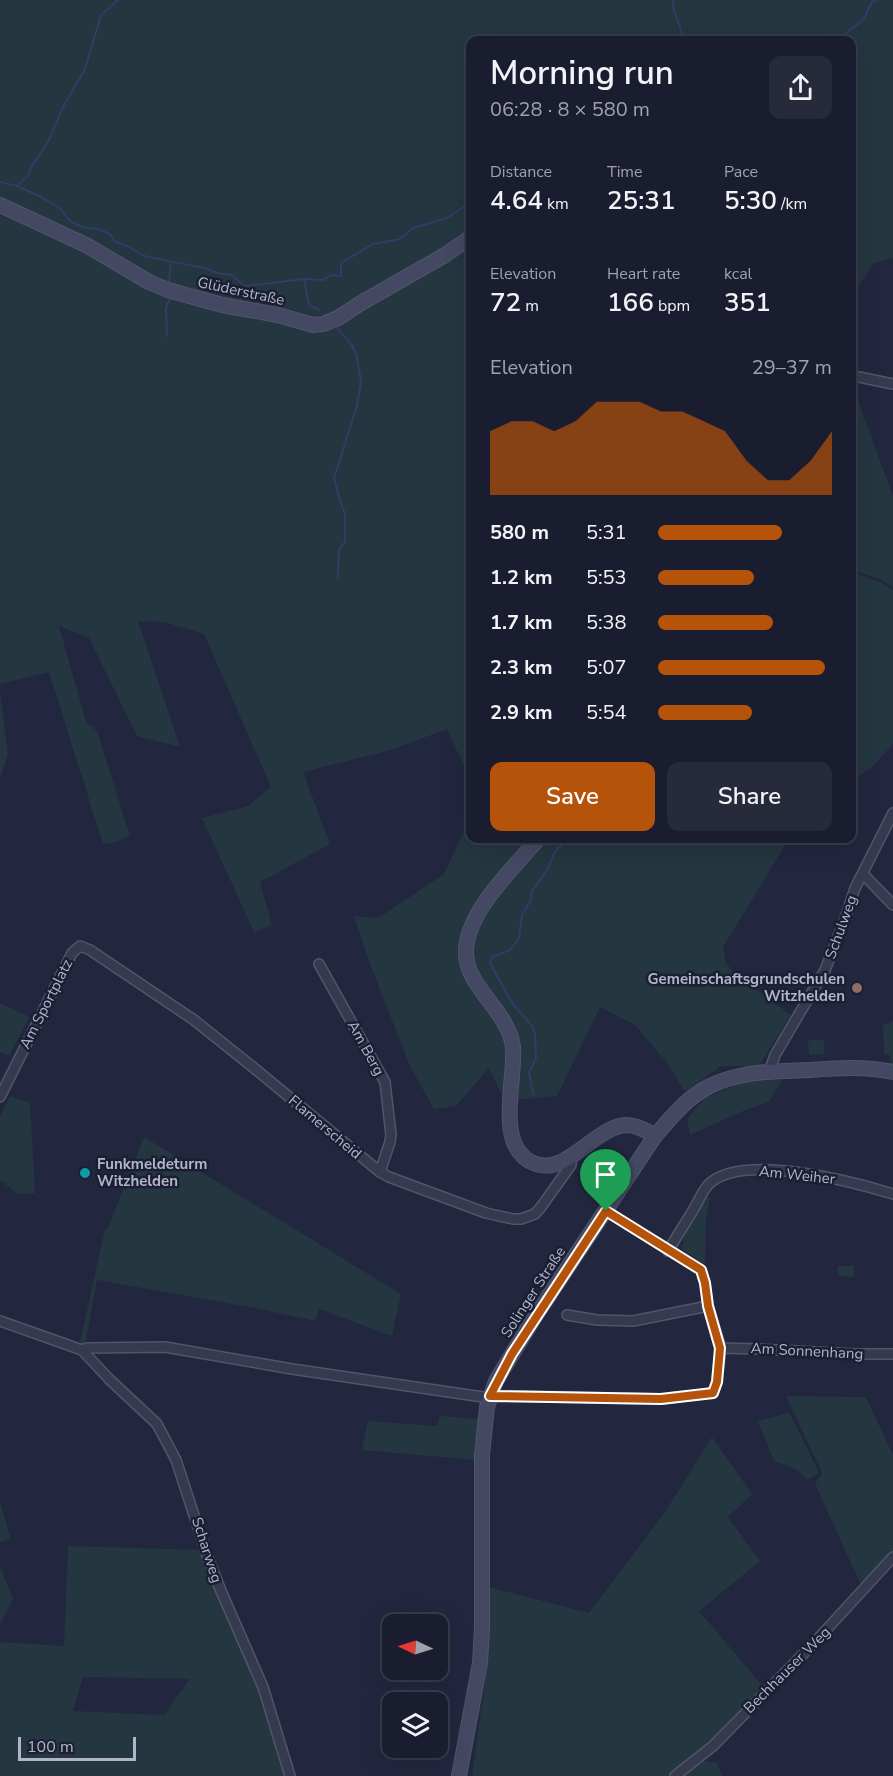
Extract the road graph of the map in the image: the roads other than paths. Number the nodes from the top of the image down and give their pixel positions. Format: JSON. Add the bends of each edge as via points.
{"nodes":[{"id":1,"x":0,"y":205,"type":"edge"},
{"id":2,"x":466,"y":240,"type":"edge"},
{"id":3,"x":859,"y":377,"type":"dead end"},
{"id":4,"x":893,"y":384,"type":"edge"},
{"id":5,"x":893,"y":813,"type":"edge"},
{"id":6,"x":535,"y":843,"type":"edge"},
{"id":7,"x":863,"y":874,"type":"junction"},
{"id":8,"x":893,"y":905,"type":"edge"},
{"id":9,"x":80,"y":946,"type":"joint"},
{"id":10,"x":319,"y":964,"type":"dead end"},
{"id":11,"x":769,"y":1072,"type":"junction"},
{"id":12,"x":893,"y":1072,"type":"edge"},
{"id":13,"x":0,"y":1097,"type":"edge"},
{"id":14,"x":655,"y":1136,"type":"junction"},
{"id":15,"x":571,"y":1156,"type":"junction"},
{"id":16,"x":380,"y":1172,"type":"junction"},
{"id":17,"x":893,"y":1194,"type":"edge"},
{"id":18,"x":606,"y":1211,"type":"junction"},
{"id":19,"x":668,"y":1251,"type":"junction"},
{"id":20,"x":708,"y":1306,"type":"junction"},
{"id":21,"x":567,"y":1315,"type":"dead end"},
{"id":22,"x":0,"y":1321,"type":"edge"},
{"id":23,"x":720,"y":1348,"type":"junction"},
{"id":24,"x":82,"y":1350,"type":"junction"},
{"id":25,"x":893,"y":1354,"type":"edge"},
{"id":26,"x":490,"y":1396,"type":"junction"},
{"id":27,"x":893,"y":1557,"type":"edge"},
{"id":28,"x":290,"y":1776,"type":"edge"},
{"id":29,"x":459,"y":1776,"type":"edge"},
{"id":30,"x":675,"y":1776,"type":"edge"}],
"edges":[{"from":1,"to":2,"type":"main road","name":"Glüderstraße","via":[[86,245],[168,290],[313,325],[338,318]]},
{"from":3,"to":4,"type":"street"},
{"from":5,"to":7,"type":"street","name":"Schulweg"},
{"from":6,"to":15,"type":"main road","via":[[477,914],[467,938],[466,960],[470,974],[503,1019],[511,1038],[509,1116],[517,1149],[528,1160],[541,1165]]},
{"from":7,"to":8,"type":"street"},
{"from":7,"to":11,"type":"street","name":"Schulweg","via":[[825,970],[774,1055]]},
{"from":9,"to":13,"type":"street","name":"Am Sportplatz","via":[[72,953]]},
{"from":9,"to":16,"type":"street","name":"Flamerscheid","via":[[194,1020]]},
{"from":10,"to":16,"type":"street","name":"Am Berg","via":[[386,1087],[391,1135]]},
{"from":11,"to":12,"type":"main road","name":"Solinger Straße","via":[[850,1068]]},
{"from":11,"to":14,"type":"main road","name":"Solinger Straße","via":[[739,1076],[699,1092]]},
{"from":14,"to":15,"type":"main road","via":[[624,1125]]},
{"from":14,"to":18,"type":"main road","name":"Solinger Straße"},
{"from":15,"to":16,"type":"street","name":"Flamerscheid","via":[[571,1165],[541,1207],[521,1219],[486,1213]]},
{"from":17,"to":19,"type":"street","name":"Am Weiher","via":[[798,1172],[729,1173],[706,1188]]},
{"from":18,"to":19,"type":"street"},
{"from":18,"to":26,"type":"main road","name":"Solinger Straße","via":[[512,1354]]},
{"from":19,"to":20,"type":"street","via":[[701,1270]]},
{"from":20,"to":21,"type":"street","via":[[633,1321]]},
{"from":20,"to":23,"type":"street"},
{"from":22,"to":24,"type":"street","name":"Scharweg"},
{"from":23,"to":25,"type":"street","name":"Am Sonnenhang"},
{"from":23,"to":26,"type":"street","via":[[713,1393],[661,1399]]},
{"from":24,"to":26,"type":"street","name":"Scharweg","via":[[165,1347]]},
{"from":24,"to":28,"type":"street","name":"Scharweg","via":[[157,1424],[176,1460],[210,1564],[263,1687]]},
{"from":26,"to":29,"type":"main road","name":"Solinger Straße","via":[[482,1455],[480,1664]]},
{"from":27,"to":30,"type":"street","name":"Bechhauser Weg","via":[[713,1746]]}]}
